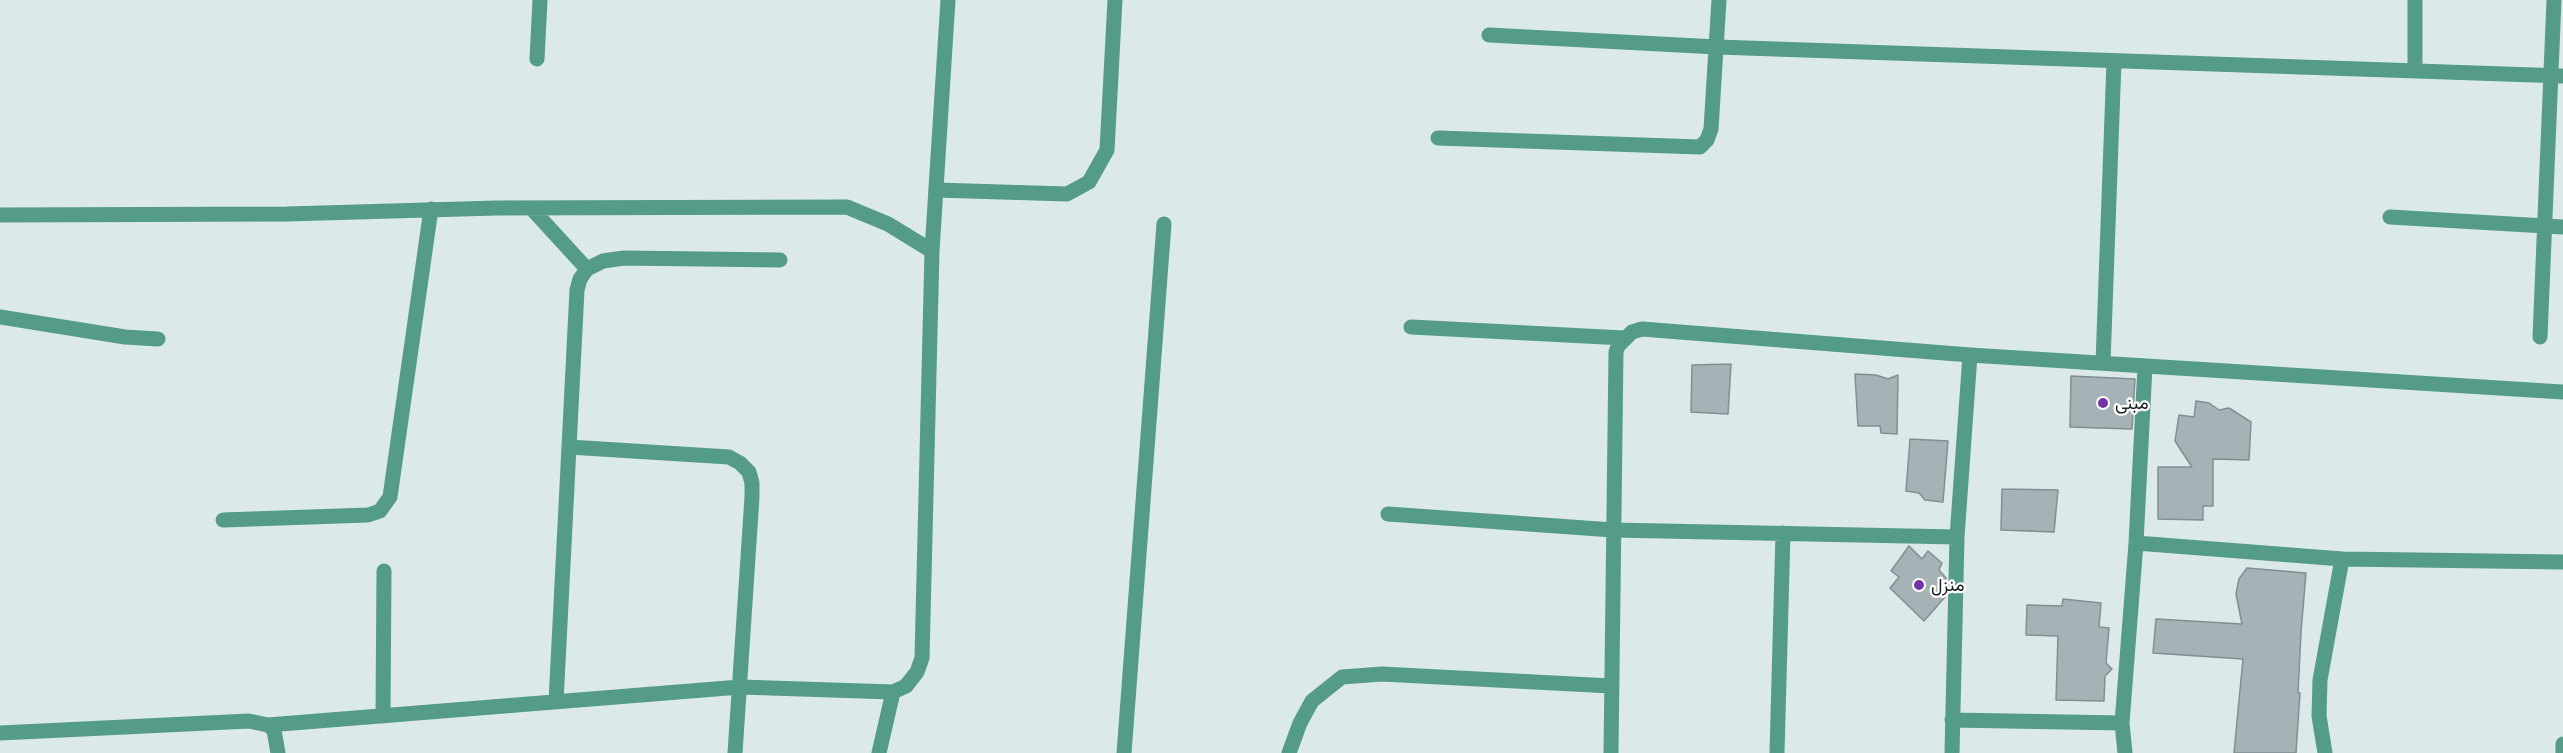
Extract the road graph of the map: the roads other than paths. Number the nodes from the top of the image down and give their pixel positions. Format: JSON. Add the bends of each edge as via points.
{"nodes":[{"id":1,"x":540,"y":0,"type":"edge"},
{"id":2,"x":948,"y":0,"type":"edge"},
{"id":3,"x":1115,"y":0,"type":"edge"},
{"id":4,"x":1719,"y":0,"type":"edge"},
{"id":5,"x":2415,"y":0,"type":"edge"},
{"id":6,"x":2554,"y":0,"type":"edge"},
{"id":7,"x":1489,"y":35,"type":"dead end"},
{"id":8,"x":1717,"y":47,"type":"junction"},
{"id":9,"x":537,"y":59,"type":"dead end"},
{"id":10,"x":2114,"y":61,"type":"junction"},
{"id":11,"x":2415,"y":71,"type":"junction"},
{"id":12,"x":2557,"y":76,"type":"edge"},
{"id":13,"x":1438,"y":138,"type":"dead end"},
{"id":14,"x":936,"y":190,"type":"junction"},
{"id":15,"x":431,"y":209,"type":"junction"},
{"id":16,"x":532,"y":209,"type":"junction"},
{"id":17,"x":0,"y":215,"type":"edge"},
{"id":18,"x":2390,"y":217,"type":"dead end"},
{"id":19,"x":1164,"y":225,"type":"dead end"},
{"id":20,"x":2545,"y":226,"type":"junction"},
{"id":21,"x":2563,"y":227,"type":"edge"},
{"id":22,"x":932,"y":251,"type":"junction"},
{"id":23,"x":780,"y":260,"type":"dead end"},
{"id":24,"x":587,"y":269,"type":"junction"},
{"id":25,"x":0,"y":317,"type":"edge"},
{"id":26,"x":1411,"y":327,"type":"dead end"},
{"id":27,"x":2540,"y":337,"type":"dead end"},
{"id":28,"x":1624,"y":338,"type":"junction"},
{"id":29,"x":158,"y":339,"type":"dead end"},
{"id":30,"x":1970,"y":355,"type":"junction"},
{"id":31,"x":2103,"y":363,"type":"junction"},
{"id":32,"x":2145,"y":366,"type":"junction"},
{"id":33,"x":2563,"y":392,"type":"edge"},
{"id":34,"x":569,"y":447,"type":"junction"},
{"id":35,"x":1388,"y":514,"type":"dead end"},
{"id":36,"x":223,"y":520,"type":"dead end"},
{"id":37,"x":1612,"y":530,"type":"junction"},
{"id":38,"x":1783,"y":533,"type":"junction"},
{"id":39,"x":1957,"y":537,"type":"junction"},
{"id":40,"x":2136,"y":543,"type":"junction"},
{"id":41,"x":2342,"y":559,"type":"junction"},
{"id":42,"x":2563,"y":562,"type":"edge"},
{"id":43,"x":384,"y":571,"type":"dead end"},
{"id":44,"x":1611,"y":686,"type":"junction"},
{"id":45,"x":740,"y":687,"type":"junction"},
{"id":46,"x":893,"y":692,"type":"junction"},
{"id":47,"x":556,"y":702,"type":"junction"},
{"id":48,"x":383,"y":716,"type":"junction"},
{"id":49,"x":1952,"y":720,"type":"junction"},
{"id":50,"x":2122,"y":723,"type":"junction"},
{"id":51,"x":268,"y":725,"type":"junction"},
{"id":52,"x":0,"y":733,"type":"edge"},
{"id":53,"x":2563,"y":744,"type":"edge"},
{"id":54,"x":278,"y":753,"type":"edge"},
{"id":55,"x":735,"y":753,"type":"edge"},
{"id":56,"x":879,"y":753,"type":"edge"},
{"id":57,"x":1124,"y":753,"type":"edge"},
{"id":58,"x":1289,"y":753,"type":"edge"},
{"id":59,"x":1611,"y":753,"type":"edge"},
{"id":60,"x":1777,"y":753,"type":"edge"},
{"id":61,"x":1952,"y":753,"type":"edge"},
{"id":62,"x":2125,"y":753,"type":"edge"},
{"id":63,"x":2325,"y":753,"type":"edge"},
{"id":64,"x":2563,"y":753,"type":"edge"}],
"edges":[{"from":1,"to":9,"type":"street"},
{"from":2,"to":14,"type":"street"},
{"from":3,"to":14,"type":"street","via":[[1107,150],[1089,183],[1068,194]]},
{"from":4,"to":8,"type":"street"},
{"from":5,"to":11,"type":"street"},
{"from":6,"to":12,"type":"street"},
{"from":7,"to":8,"type":"street"},
{"from":8,"to":10,"type":"street"},
{"from":8,"to":13,"type":"street","via":[[1711,129],[1700,147]]},
{"from":10,"to":11,"type":"street"},
{"from":10,"to":31,"type":"street"},
{"from":11,"to":12,"type":"street"},
{"from":12,"to":20,"type":"street"},
{"from":14,"to":22,"type":"street"},
{"from":15,"to":16,"type":"street"},
{"from":15,"to":17,"type":"street"},
{"from":15,"to":36,"type":"street","via":[[390,497],[380,511],[368,515]]},
{"from":16,"to":22,"type":"street","via":[[847,207],[888,224]]},
{"from":16,"to":24,"type":"street"},
{"from":18,"to":20,"type":"street"},
{"from":19,"to":57,"type":"street"},
{"from":20,"to":21,"type":"street"},
{"from":20,"to":27,"type":"street"},
{"from":22,"to":46,"type":"street","via":[[922,658],[906,686]]},
{"from":23,"to":24,"type":"street","via":[[624,258],[603,261]]},
{"from":24,"to":34,"type":"street","via":[[577,290]]},
{"from":25,"to":29,"type":"street"},
{"from":26,"to":28,"type":"street"},
{"from":28,"to":30,"type":"street","via":[[1642,329]]},
{"from":28,"to":37,"type":"street","via":[[1616,352]]},
{"from":30,"to":31,"type":"street"},
{"from":30,"to":39,"type":"street"},
{"from":31,"to":32,"type":"street"},
{"from":32,"to":33,"type":"street"},
{"from":32,"to":40,"type":"street"},
{"from":34,"to":45,"type":"street","via":[[729,458],[749,472],[753,497]]},
{"from":34,"to":47,"type":"street"},
{"from":35,"to":37,"type":"street"},
{"from":37,"to":38,"type":"street"},
{"from":37,"to":44,"type":"street"},
{"from":38,"to":39,"type":"street"},
{"from":38,"to":60,"type":"street"},
{"from":39,"to":49,"type":"street"},
{"from":40,"to":41,"type":"street"},
{"from":40,"to":50,"type":"street"},
{"from":41,"to":42,"type":"street"},
{"from":41,"to":63,"type":"street","via":[[2320,680],[2319,716]]},
{"from":43,"to":48,"type":"street"},
{"from":44,"to":58,"type":"street","via":[[1382,674],[1342,676],[1312,701]]},
{"from":44,"to":59,"type":"street"},
{"from":45,"to":46,"type":"street"},
{"from":45,"to":47,"type":"street"},
{"from":45,"to":55,"type":"street"},
{"from":46,"to":56,"type":"street"},
{"from":47,"to":48,"type":"street"},
{"from":48,"to":51,"type":"street"},
{"from":49,"to":50,"type":"street"},
{"from":49,"to":61,"type":"street"},
{"from":50,"to":62,"type":"street"},
{"from":51,"to":52,"type":"street","via":[[249,721]]},
{"from":51,"to":54,"type":"street","via":[[274,730]]},
{"from":53,"to":64,"type":"street"}]}
